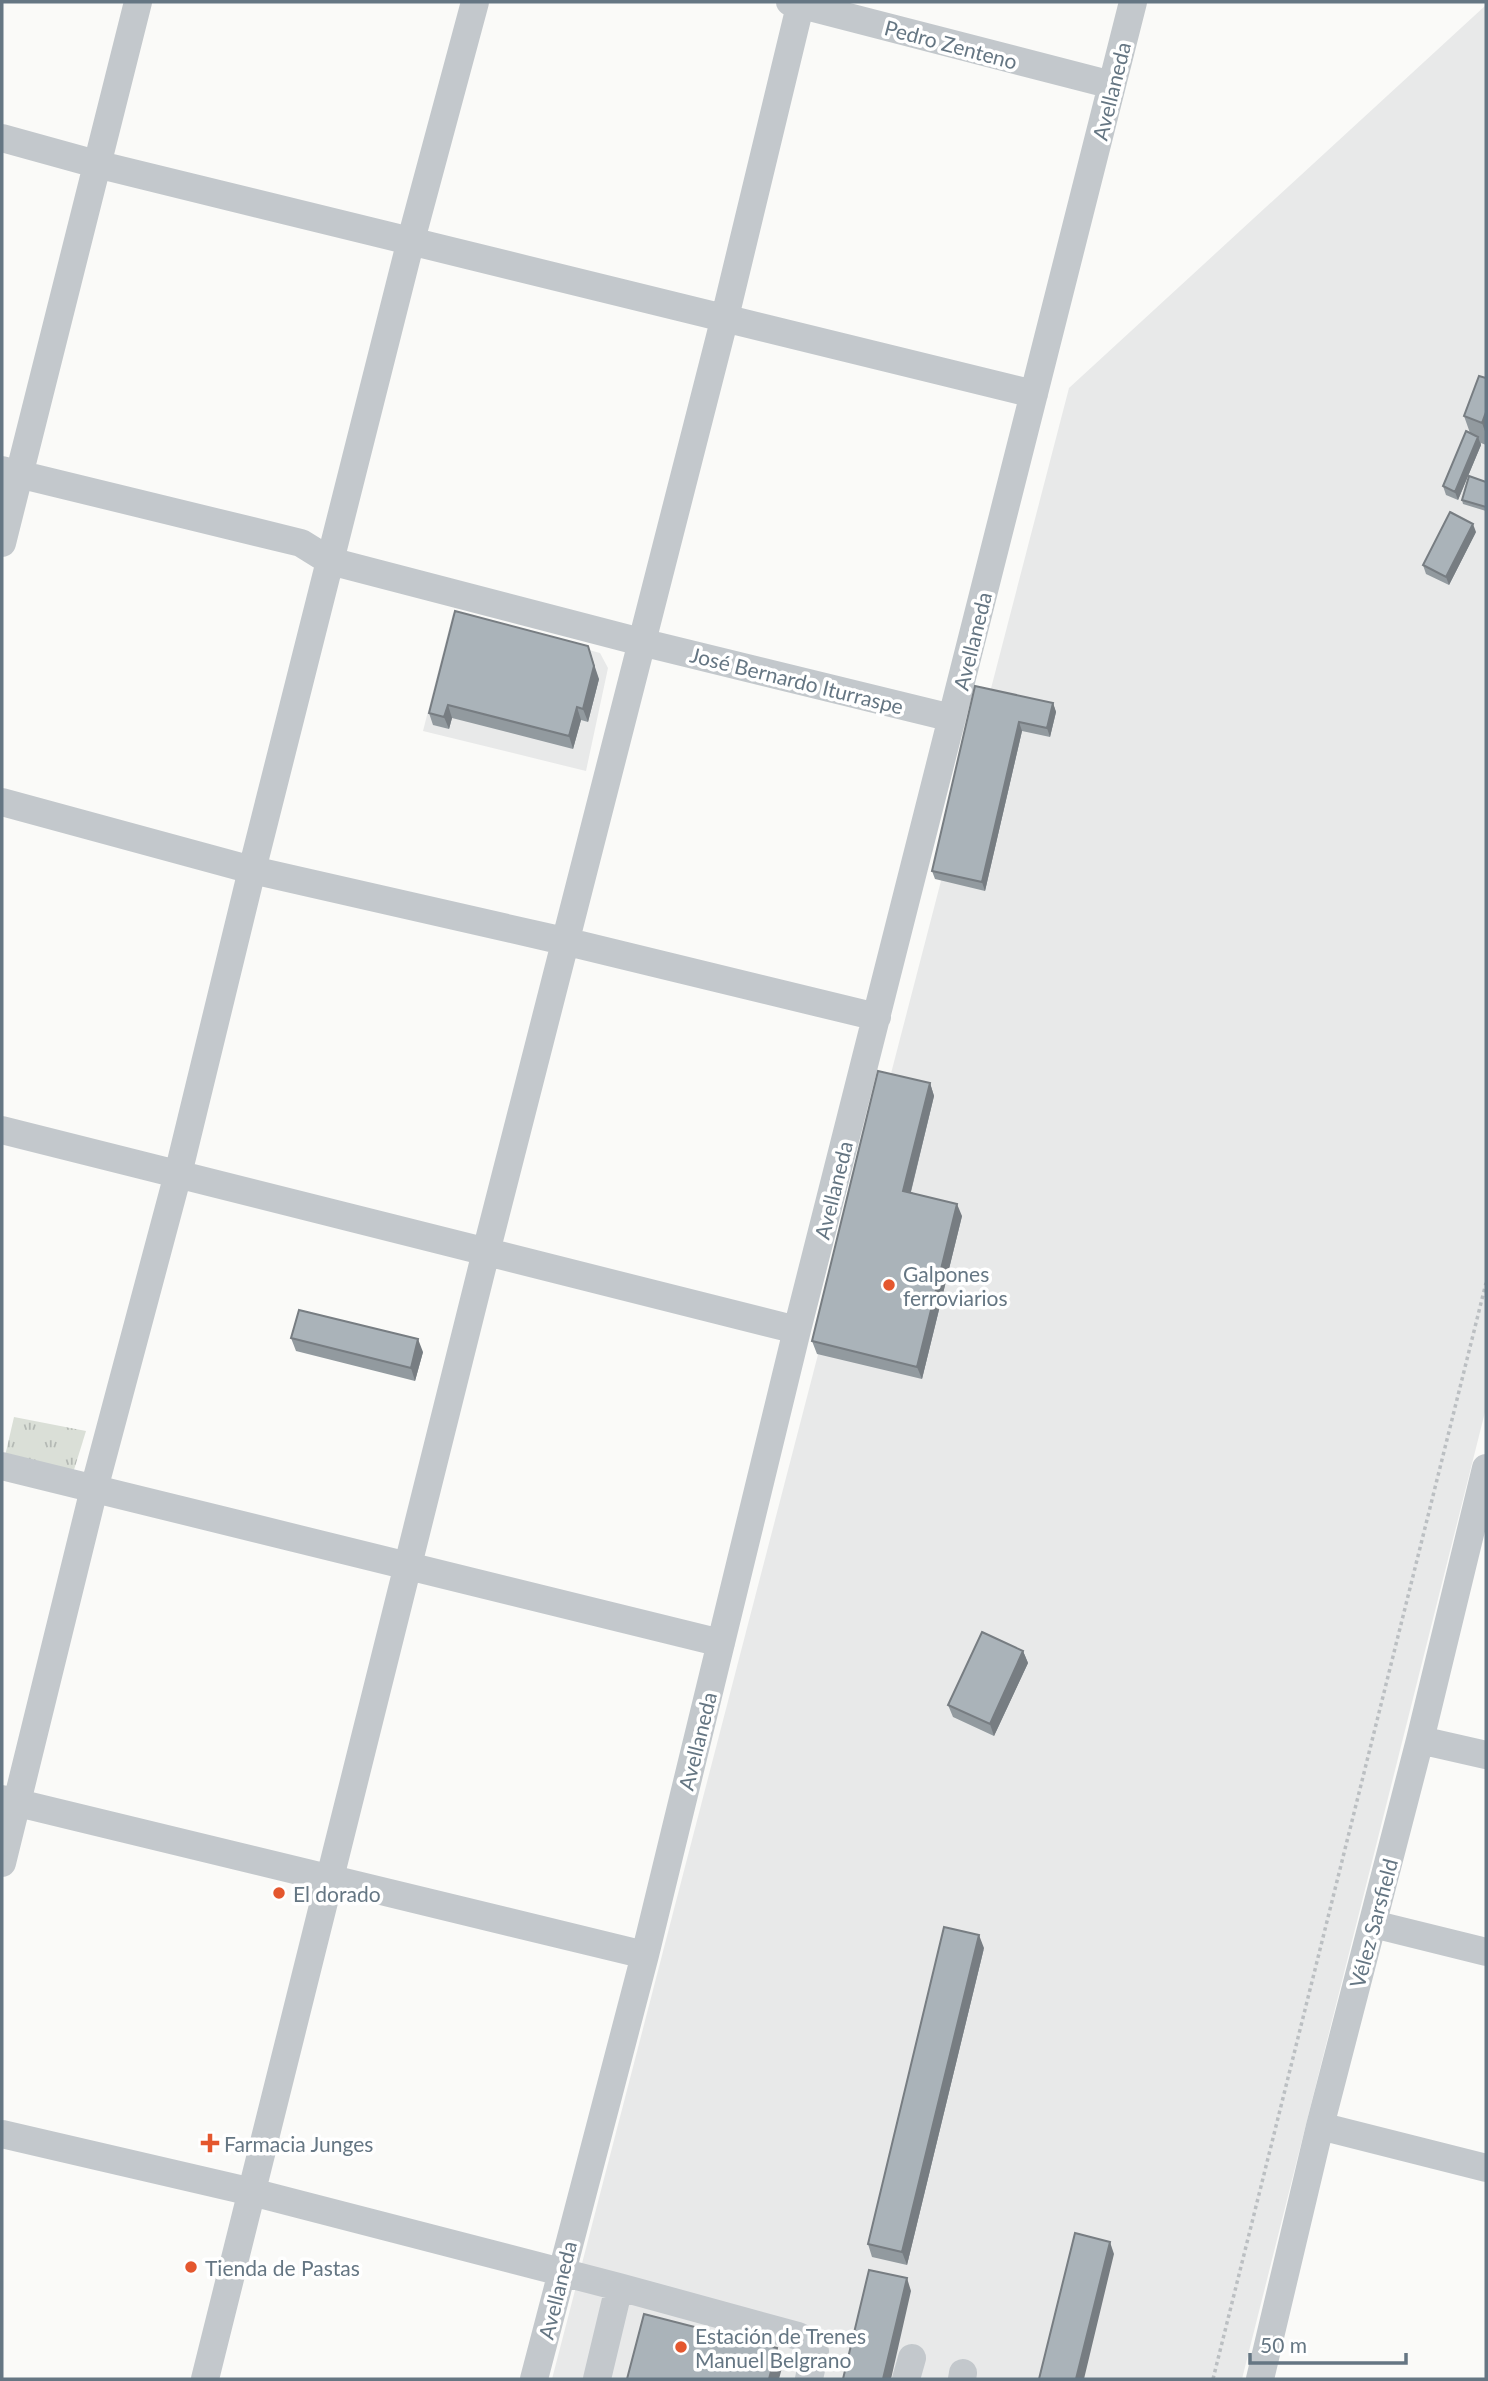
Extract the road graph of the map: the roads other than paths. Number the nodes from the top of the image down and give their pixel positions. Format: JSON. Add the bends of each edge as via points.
{"nodes":[{"id":1,"x":138,"y":2,"type":"edge"},
{"id":2,"x":475,"y":2,"type":"edge"},
{"id":3,"x":1133,"y":2,"type":"edge"},
{"id":4,"x":797,"y":3,"type":"edge"},
{"id":5,"x":1112,"y":85,"type":"junction"},
{"id":6,"x":2,"y":138,"type":"edge"},
{"id":7,"x":96,"y":164,"type":"junction"},
{"id":8,"x":411,"y":240,"type":"junction"},
{"id":9,"x":724,"y":317,"type":"junction"},
{"id":10,"x":1034,"y":394,"type":"junction"},
{"id":11,"x":11,"y":472,"type":"edge"},
{"id":12,"x":2,"y":543,"type":"edge"},
{"id":13,"x":330,"y":561,"type":"junction"},
{"id":14,"x":641,"y":642,"type":"junction"},
{"id":15,"x":953,"y":718,"type":"junction"},
{"id":16,"x":2,"y":802,"type":"edge"},
{"id":17,"x":252,"y":870,"type":"junction"},
{"id":18,"x":564,"y":941,"type":"junction"},
{"id":19,"x":877,"y":1017,"type":"junction"},
{"id":20,"x":2,"y":1130,"type":"edge"},
{"id":21,"x":178,"y":1174,"type":"junction"},
{"id":22,"x":486,"y":1252,"type":"junction"},
{"id":23,"x":797,"y":1330,"type":"junction"},
{"id":24,"x":2,"y":1466,"type":"edge"},
{"id":25,"x":1486,"y":1471,"type":"edge"},
{"id":26,"x":94,"y":1489,"type":"junction"},
{"id":27,"x":409,"y":1566,"type":"junction"},
{"id":28,"x":721,"y":1643,"type":"junction"},
{"id":29,"x":1420,"y":1740,"type":"junction"},
{"id":30,"x":1486,"y":1755,"type":"edge"},
{"id":31,"x":9,"y":1801,"type":"edge"},
{"id":32,"x":2,"y":1863,"type":"edge"},
{"id":33,"x":329,"y":1879,"type":"junction"},
{"id":34,"x":1373,"y":1924,"type":"junction"},
{"id":35,"x":1486,"y":1952,"type":"edge"},
{"id":36,"x":645,"y":1955,"type":"junction"},
{"id":37,"x":1320,"y":2126,"type":"junction"},
{"id":38,"x":2,"y":2134,"type":"edge"},
{"id":39,"x":1486,"y":2168,"type":"edge"},
{"id":40,"x":252,"y":2192,"type":"junction"},
{"id":41,"x":561,"y":2272,"type":"junction"},
{"id":42,"x":619,"y":2287,"type":"junction"},
{"id":43,"x":205,"y":2379,"type":"edge"},
{"id":44,"x":534,"y":2379,"type":"edge"},
{"id":45,"x":597,"y":2379,"type":"edge"},
{"id":46,"x":809,"y":2379,"type":"edge"},
{"id":47,"x":1260,"y":2379,"type":"edge"}],
"edges":[{"from":1,"to":7,"type":"street"},
{"from":2,"to":8,"type":"street"},
{"from":3,"to":5,"type":"street","name":"Avellaneda"},
{"from":4,"to":5,"type":"street","name":"Pedro Zenteno"},
{"from":4,"to":9,"type":"street"},
{"from":5,"to":10,"type":"street","name":"Avellaneda"},
{"from":6,"to":7,"type":"street"},
{"from":7,"to":8,"type":"street"},
{"from":7,"to":11,"type":"street"},
{"from":8,"to":9,"type":"street"},
{"from":8,"to":13,"type":"street"},
{"from":9,"to":10,"type":"street"},
{"from":9,"to":14,"type":"street"},
{"from":10,"to":15,"type":"street","name":"Avellaneda"},
{"from":11,"to":12,"type":"street"},
{"from":11,"to":13,"type":"street","name":"José Bernardo Iturraspe","via":[[301,542]]},
{"from":13,"to":14,"type":"street","name":"José Bernardo Iturraspe"},
{"from":13,"to":17,"type":"street"},
{"from":14,"to":15,"type":"street","name":"José Bernardo Iturraspe"},
{"from":14,"to":18,"type":"street"},
{"from":15,"to":19,"type":"street","name":"Avellaneda"},
{"from":16,"to":17,"type":"street"},
{"from":17,"to":18,"type":"street"},
{"from":17,"to":21,"type":"street"},
{"from":18,"to":19,"type":"street"},
{"from":18,"to":22,"type":"street"},
{"from":19,"to":23,"type":"street","name":"Avellaneda"},
{"from":20,"to":21,"type":"street"},
{"from":21,"to":22,"type":"street"},
{"from":21,"to":26,"type":"street"},
{"from":22,"to":23,"type":"street"},
{"from":22,"to":27,"type":"street"},
{"from":23,"to":28,"type":"street","name":"Avellaneda"},
{"from":24,"to":26,"type":"street"},
{"from":25,"to":29,"type":"street","name":"Vélez Sarsfield"},
{"from":26,"to":27,"type":"street"},
{"from":26,"to":31,"type":"street"},
{"from":27,"to":28,"type":"street"},
{"from":27,"to":33,"type":"street"},
{"from":28,"to":36,"type":"street","name":"Avellaneda"},
{"from":29,"to":30,"type":"street"},
{"from":29,"to":34,"type":"street","name":"Vélez Sarsfield"},
{"from":31,"to":32,"type":"street"},
{"from":31,"to":33,"type":"street"},
{"from":33,"to":36,"type":"street"},
{"from":33,"to":40,"type":"street"},
{"from":34,"to":35,"type":"street"},
{"from":34,"to":37,"type":"street","name":"Vélez Sarsfield"},
{"from":36,"to":41,"type":"street","name":"Avellaneda"},
{"from":37,"to":39,"type":"street"},
{"from":37,"to":47,"type":"street","name":"Vélez Sarsfield"},
{"from":38,"to":40,"type":"street"},
{"from":40,"to":41,"type":"street"},
{"from":40,"to":43,"type":"street"},
{"from":41,"to":42,"type":"street"},
{"from":41,"to":44,"type":"street","name":"Avellaneda"},
{"from":42,"to":45,"type":"street"},
{"from":42,"to":46,"type":"street","via":[[798,2336],[816,2351]]}]}
